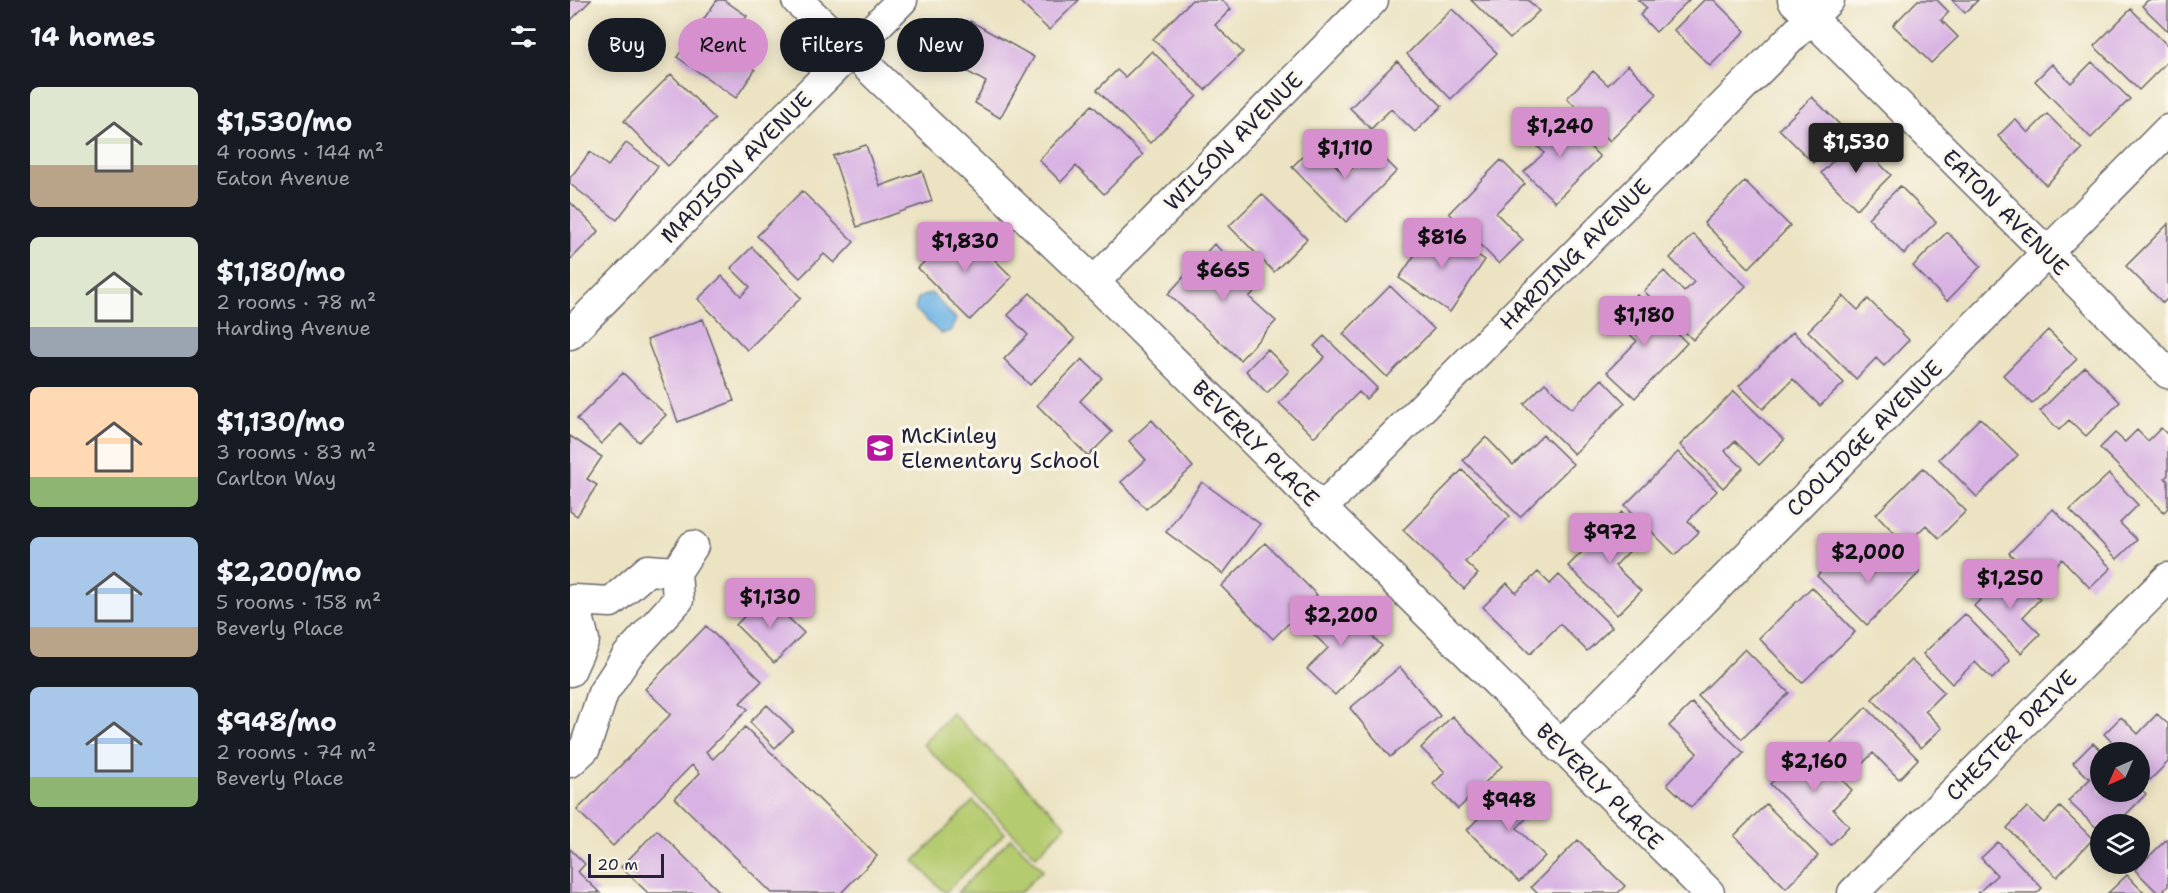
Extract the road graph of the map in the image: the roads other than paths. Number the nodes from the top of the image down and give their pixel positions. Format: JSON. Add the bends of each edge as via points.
{"nodes":[{"id":1,"x":797,"y":0,"type":"edge"},
{"id":2,"x":902,"y":0,"type":"edge"},
{"id":3,"x":1373,"y":0,"type":"edge"},
{"id":4,"x":1811,"y":6,"type":"edge"},
{"id":5,"x":816,"y":18,"type":"edge"},
{"id":6,"x":884,"y":18,"type":"edge"},
{"id":7,"x":830,"y":72,"type":"edge"},
{"id":8,"x":873,"y":72,"type":"edge"},
{"id":9,"x":2168,"y":130,"type":"edge"},
{"id":10,"x":2046,"y":253,"type":"junction"},
{"id":11,"x":1094,"y":282,"type":"junction"},
{"id":12,"x":570,"y":334,"type":"edge"},
{"id":13,"x":2168,"y":372,"type":"edge"},
{"id":14,"x":1322,"y":508,"type":"junction"},
{"id":15,"x":693,"y":546,"type":"dead end"},
{"id":16,"x":676,"y":572,"type":"junction"},
{"id":17,"x":2168,"y":578,"type":"edge"},
{"id":18,"x":572,"y":598,"type":"edge"},
{"id":19,"x":570,"y":671,"type":"edge"},
{"id":20,"x":1559,"y":747,"type":"junction"},
{"id":21,"x":570,"y":762,"type":"edge"},
{"id":22,"x":1709,"y":893,"type":"edge"},
{"id":23,"x":1853,"y":893,"type":"edge"}],
"edges":[{"from":1,"to":5,"type":"street","name":"BEVERLY PLACE"},
{"from":2,"to":6,"type":"street","name":"MADISON AVENUE"},
{"from":3,"to":11,"type":"street","name":"WILSON AVENUE"},
{"from":4,"to":10,"type":"street","name":"EATON AVENUE"},
{"from":4,"to":14,"type":"street","name":"HARDING AVENUE"},
{"from":7,"to":12,"type":"street","name":"MADISON AVENUE"},
{"from":8,"to":11,"type":"street","name":"BEVERLY PLACE"},
{"from":9,"to":10,"type":"street","name":"COOLIDGE AVENUE"},
{"from":10,"to":13,"type":"street","name":"EATON AVENUE"},
{"from":10,"to":20,"type":"street","name":"COOLIDGE AVENUE"},
{"from":11,"to":14,"type":"street","name":"BEVERLY PLACE"},
{"from":14,"to":20,"type":"street","name":"BEVERLY PLACE"},
{"from":15,"to":16,"type":"street"},
{"from":16,"to":18,"type":"street","via":[[648,570],[611,602]]},
{"from":16,"to":21,"type":"street","via":[[678,600],[628,655],[603,693],[585,748]]},
{"from":17,"to":23,"type":"street","name":"CHESTER DRIVE"},
{"from":18,"to":19,"type":"street","via":[[584,640]]},
{"from":20,"to":22,"type":"street","name":"BEVERLY PLACE"}]}
